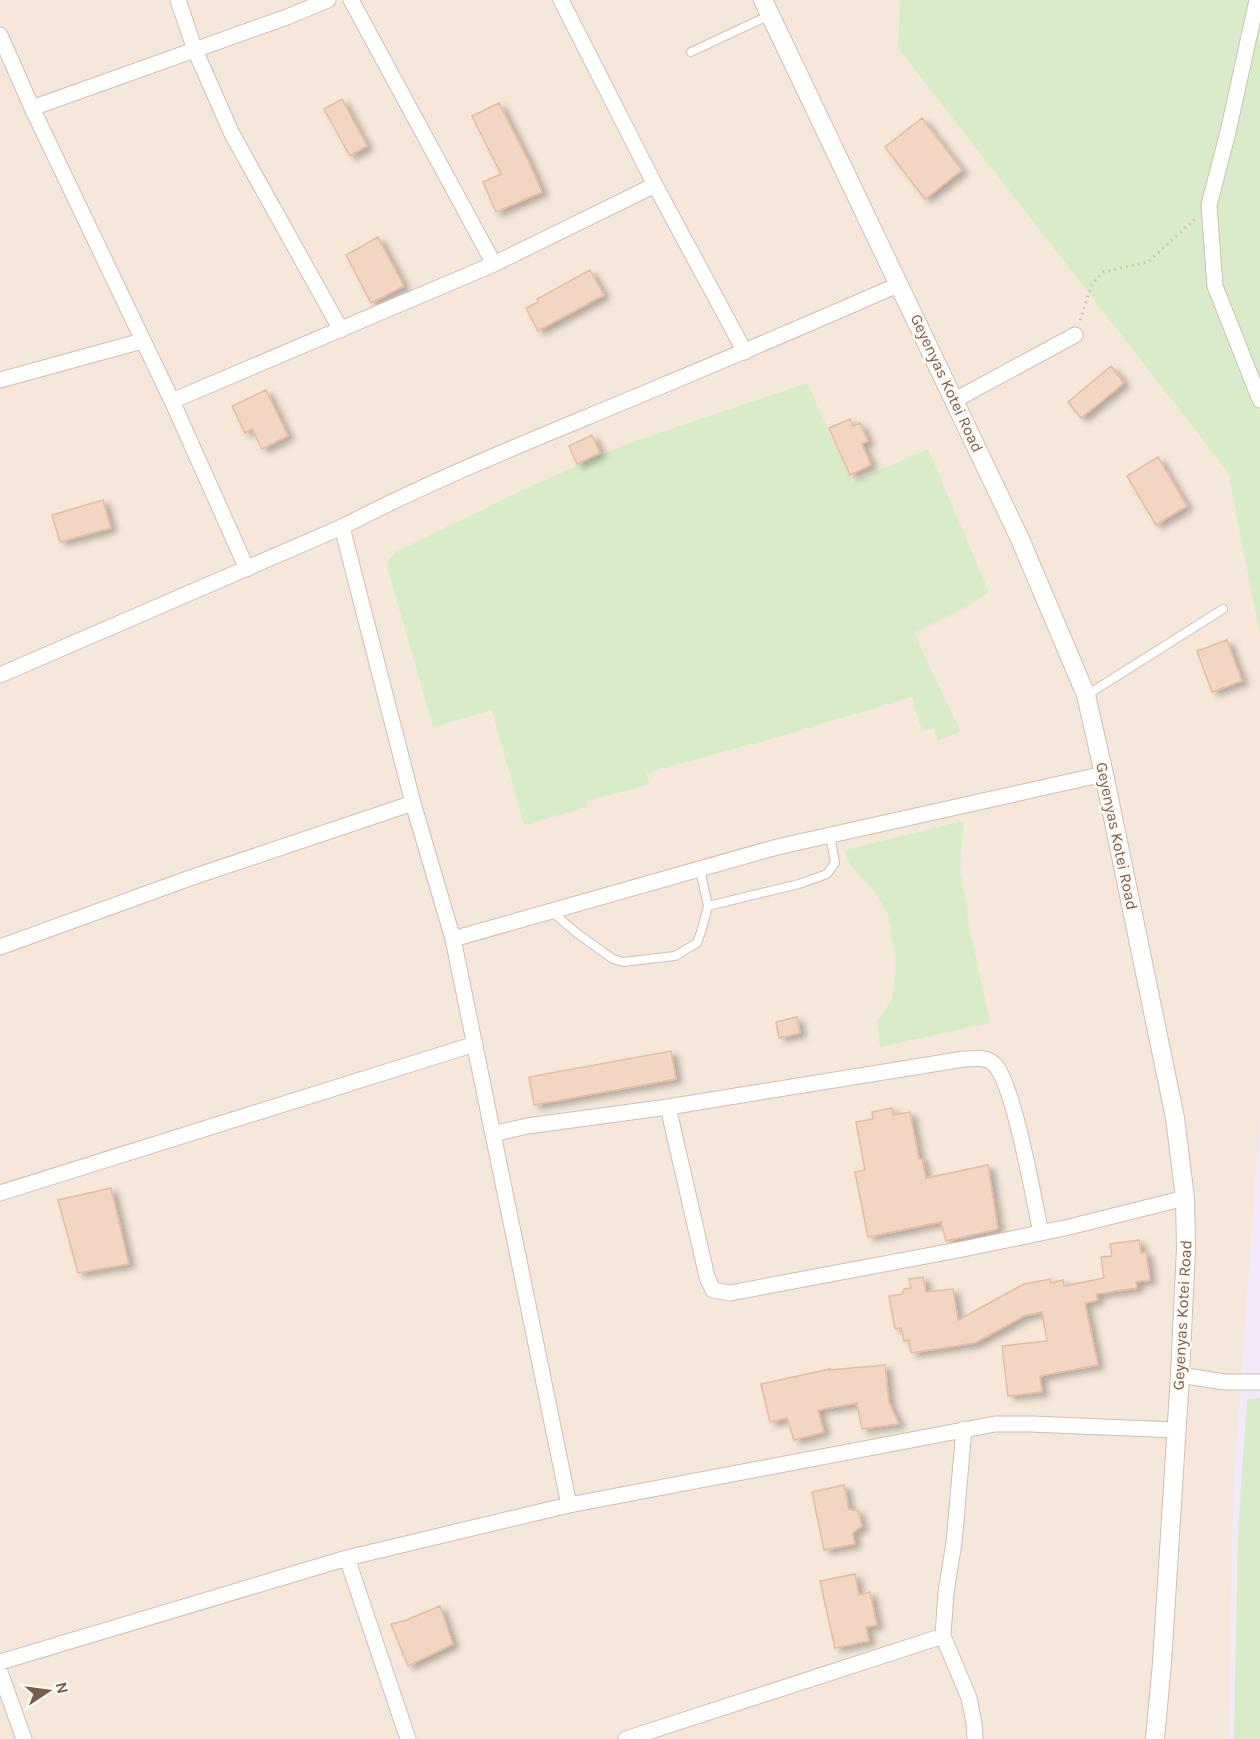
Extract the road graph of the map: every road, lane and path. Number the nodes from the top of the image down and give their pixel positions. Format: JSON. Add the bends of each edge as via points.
{"nodes":[{"id":1,"x":178,"y":0,"type":"edge"},
{"id":2,"x":328,"y":0,"type":"edge"},
{"id":3,"x":351,"y":0,"type":"edge"},
{"id":4,"x":561,"y":0,"type":"edge"},
{"id":5,"x":1257,"y":0,"type":"edge"},
{"id":6,"x":767,"y":7,"type":"edge"},
{"id":7,"x":0,"y":36,"type":"edge"},
{"id":8,"x":195,"y":50,"type":"junction"},
{"id":9,"x":691,"y":52,"type":"dead end"},
{"id":10,"x":32,"y":108,"type":"junction"},
{"id":11,"x":655,"y":185,"type":"junction"},
{"id":12,"x":1209,"y":205,"type":"junction"},
{"id":13,"x":494,"y":264,"type":"junction"},
{"id":14,"x":900,"y":284,"type":"junction"},
{"id":15,"x":341,"y":330,"type":"junction"},
{"id":16,"x":1075,"y":335,"type":"joint"},
{"id":17,"x":142,"y":341,"type":"junction"},
{"id":18,"x":744,"y":352,"type":"junction"},
{"id":19,"x":0,"y":380,"type":"edge"},
{"id":20,"x":955,"y":400,"type":"junction"},
{"id":21,"x":1260,"y":400,"type":"edge"},
{"id":22,"x":172,"y":401,"type":"junction"},
{"id":23,"x":342,"y":527,"type":"junction"},
{"id":24,"x":247,"y":568,"type":"junction"},
{"id":25,"x":1223,"y":609,"type":"dead end"},
{"id":26,"x":0,"y":675,"type":"edge"},
{"id":27,"x":1086,"y":695,"type":"junction"},
{"id":28,"x":1104,"y":774,"type":"junction"},
{"id":29,"x":413,"y":803,"type":"junction"},
{"id":30,"x":830,"y":835,"type":"junction"},
{"id":31,"x":700,"y":869,"type":"junction"},
{"id":32,"x":708,"y":906,"type":"junction"},
{"id":33,"x":551,"y":911,"type":"junction"},
{"id":34,"x":453,"y":939,"type":"junction"},
{"id":35,"x":0,"y":947,"type":"edge"},
{"id":36,"x":475,"y":1044,"type":"junction"},
{"id":37,"x":668,"y":1107,"type":"junction"},
{"id":38,"x":493,"y":1134,"type":"junction"},
{"id":39,"x":0,"y":1193,"type":"edge"},
{"id":40,"x":1185,"y":1198,"type":"junction"},
{"id":41,"x":1041,"y":1233,"type":"junction"},
{"id":42,"x":1180,"y":1375,"type":"junction"},
{"id":43,"x":1260,"y":1382,"type":"edge"},
{"id":44,"x":964,"y":1429,"type":"junction"},
{"id":45,"x":1176,"y":1431,"type":"junction"},
{"id":46,"x":568,"y":1505,"type":"junction"},
{"id":47,"x":347,"y":1558,"type":"junction"},
{"id":48,"x":943,"y":1636,"type":"junction"},
{"id":49,"x":0,"y":1662,"type":"edge"},
{"id":50,"x":0,"y":1672,"type":"edge"},
{"id":51,"x":24,"y":1739,"type":"edge"},
{"id":52,"x":408,"y":1739,"type":"edge"},
{"id":53,"x":627,"y":1739,"type":"edge"},
{"id":54,"x":975,"y":1739,"type":"edge"},
{"id":55,"x":1155,"y":1739,"type":"edge"}],
"edges":[{"from":1,"to":8,"type":"street"},
{"from":2,"to":8,"type":"street"},
{"from":3,"to":13,"type":"street"},
{"from":4,"to":11,"type":"street"},
{"from":5,"to":12,"type":"street"},
{"from":6,"to":9,"type":"lane"},
{"from":6,"to":14,"type":"street","name":"Geyenyas Kotei Road"},
{"from":7,"to":10,"type":"street"},
{"from":8,"to":10,"type":"street"},
{"from":8,"to":15,"type":"street","via":[[232,134]]},
{"from":10,"to":17,"type":"street"},
{"from":11,"to":13,"type":"street"},
{"from":11,"to":18,"type":"street"},
{"from":12,"to":16,"type":"path","via":[[1148,262],[1103,272],[1092,284]]},
{"from":12,"to":21,"type":"street","via":[[1215,286]]},
{"from":13,"to":15,"type":"street"},
{"from":14,"to":18,"type":"street"},
{"from":14,"to":20,"type":"street","name":"Geyenyas Kotei Road"},
{"from":15,"to":22,"type":"street"},
{"from":16,"to":20,"type":"street"},
{"from":17,"to":19,"type":"street"},
{"from":17,"to":22,"type":"street"},
{"from":18,"to":23,"type":"street","via":[[495,456]]},
{"from":20,"to":27,"type":"street","name":"Geyenyas Kotei Road"},
{"from":22,"to":24,"type":"street"},
{"from":23,"to":24,"type":"street"},
{"from":23,"to":29,"type":"street"},
{"from":24,"to":26,"type":"street"},
{"from":25,"to":27,"type":"lane"},
{"from":27,"to":28,"type":"street","name":"Geyenyas Kotei Road"},
{"from":28,"to":30,"type":"street"},
{"from":28,"to":40,"type":"street","name":"Geyenyas Kotei Road","via":[[1175,1118]]},
{"from":29,"to":34,"type":"street"},
{"from":29,"to":35,"type":"street"},
{"from":30,"to":31,"type":"street"},
{"from":30,"to":32,"type":"lane","via":[[835,863],[827,874]]},
{"from":31,"to":32,"type":"lane"},
{"from":31,"to":33,"type":"street"},
{"from":32,"to":33,"type":"lane","via":[[697,943],[687,950],[675,956],[623,962],[613,959]]},
{"from":33,"to":34,"type":"street"},
{"from":34,"to":36,"type":"street"},
{"from":36,"to":38,"type":"street"},
{"from":36,"to":39,"type":"street"},
{"from":37,"to":38,"type":"street"},
{"from":37,"to":41,"type":"street","via":[[964,1059],[986,1059],[996,1065],[1004,1079],[1014,1109]]},
{"from":37,"to":41,"type":"street","via":[[713,1290],[730,1293]]},
{"from":38,"to":46,"type":"street"},
{"from":40,"to":41,"type":"street"},
{"from":40,"to":42,"type":"street","name":"Geyenyas Kotei Road"},
{"from":42,"to":43,"type":"street","via":[[1224,1382]]},
{"from":42,"to":45,"type":"street","name":"Geyenyas Kotei Road"},
{"from":44,"to":45,"type":"street","via":[[1032,1424]]},
{"from":44,"to":46,"type":"street"},
{"from":44,"to":48,"type":"street"},
{"from":45,"to":55,"type":"street","name":"Geyenyas Kotei Road"},
{"from":46,"to":47,"type":"street"},
{"from":47,"to":49,"type":"street"},
{"from":47,"to":52,"type":"street"},
{"from":48,"to":53,"type":"street"},
{"from":48,"to":54,"type":"street","via":[[969,1698]]},
{"from":50,"to":51,"type":"street"}]}
